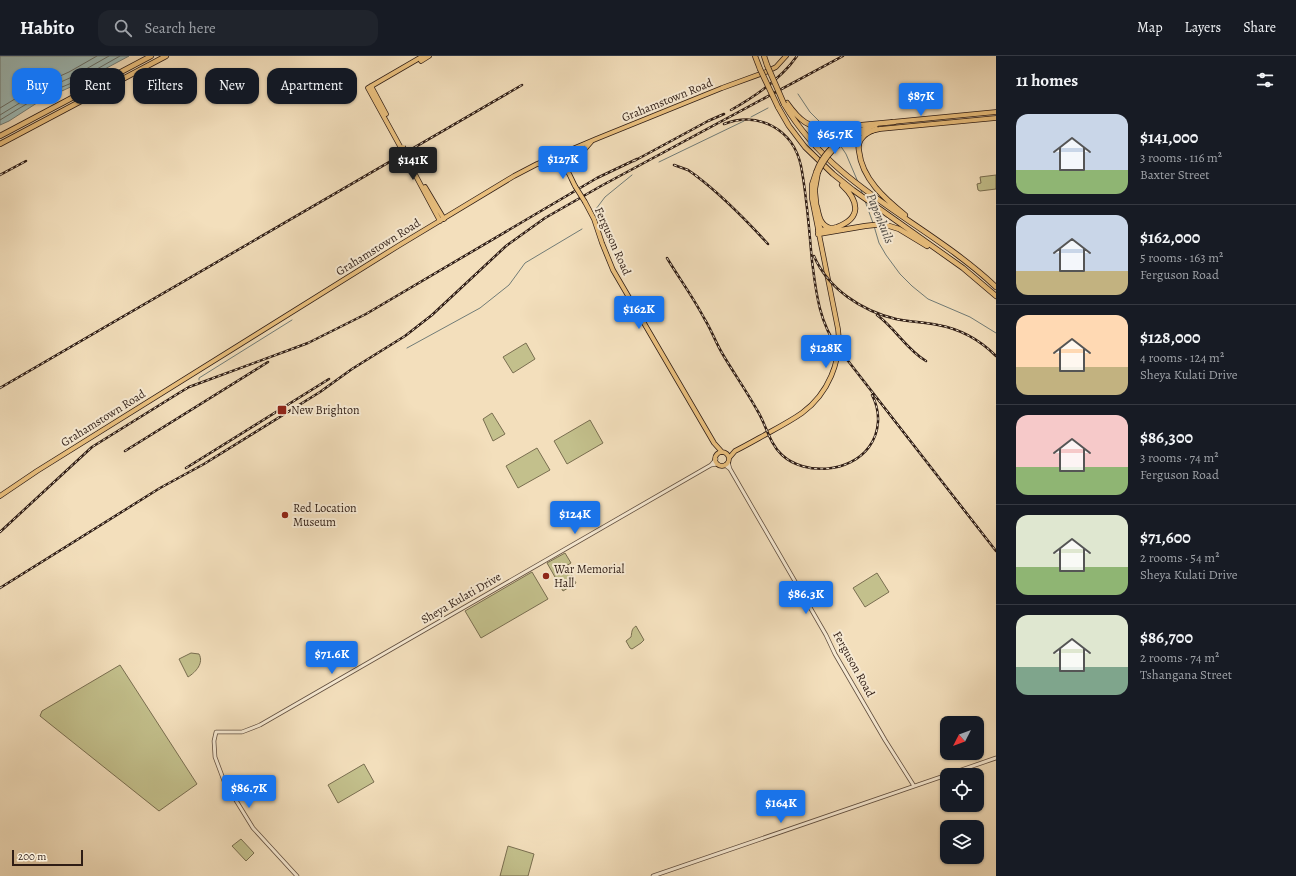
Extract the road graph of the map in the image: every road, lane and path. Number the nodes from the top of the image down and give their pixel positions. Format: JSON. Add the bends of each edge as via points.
{"nodes":[{"id":1,"x":151,"y":56,"type":"edge"},
{"id":2,"x":166,"y":56,"type":"edge"},
{"id":3,"x":423,"y":56,"type":"edge"},
{"id":4,"x":429,"y":56,"type":"edge"},
{"id":5,"x":755,"y":56,"type":"edge"},
{"id":6,"x":764,"y":56,"type":"edge"},
{"id":7,"x":786,"y":56,"type":"edge"},
{"id":8,"x":762,"y":74,"type":"junction"},
{"id":9,"x":370,"y":89,"type":"junction"},
{"id":10,"x":786,"y":103,"type":"junction"},
{"id":11,"x":996,"y":112,"type":"edge"},
{"id":12,"x":996,"y":118,"type":"edge"},
{"id":13,"x":894,"y":122,"type":"junction"},
{"id":14,"x":789,"y":126,"type":"junction"},
{"id":15,"x":876,"y":129,"type":"junction"},
{"id":16,"x":0,"y":136,"type":"edge"},
{"id":17,"x":850,"y":136,"type":"junction"},
{"id":18,"x":592,"y":141,"type":"junction"},
{"id":19,"x":0,"y":144,"type":"edge"},
{"id":20,"x":537,"y":164,"type":"junction"},
{"id":21,"x":565,"y":167,"type":"junction"},
{"id":22,"x":817,"y":172,"type":"junction"},
{"id":23,"x":817,"y":207,"type":"junction"},
{"id":24,"x":442,"y":220,"type":"junction"},
{"id":25,"x":831,"y":228,"type":"junction"},
{"id":26,"x":819,"y":232,"type":"junction"},
{"id":27,"x":952,"y":252,"type":"junction"},
{"id":28,"x":953,"y":262,"type":"junction"},
{"id":29,"x":996,"y":287,"type":"edge"},
{"id":30,"x":996,"y":296,"type":"edge"},
{"id":31,"x":716,"y":446,"type":"junction"},
{"id":32,"x":723,"y":452,"type":"junction"},
{"id":33,"x":736,"y":452,"type":"junction"},
{"id":34,"x":717,"y":454,"type":"junction"},
{"id":35,"x":717,"y":461,"type":"junction"},
{"id":36,"x":727,"y":462,"type":"junction"},
{"id":37,"x":0,"y":496,"type":"edge"},
{"id":38,"x":996,"y":758,"type":"edge"},
{"id":39,"x":914,"y":786,"type":"junction"},
{"id":40,"x":297,"y":876,"type":"edge"},
{"id":41,"x":653,"y":876,"type":"edge"}],
"edges":[{"from":1,"to":16,"type":"highway"},
{"from":2,"to":19,"type":"highway"},
{"from":3,"to":9,"type":"main road"},
{"from":4,"to":9,"type":"main road"},
{"from":5,"to":8,"type":"highway","bridge":true},
{"from":6,"to":10,"type":"highway","bridge":true},
{"from":7,"to":8,"type":"main road","name":"Grahamstown Road","via":[[776,67]]},
{"from":8,"to":14,"type":"highway","bridge":true},
{"from":8,"to":18,"type":"main road","name":"Grahamstown Road"},
{"from":9,"to":24,"type":"main road","bridge":true},
{"from":10,"to":13,"type":"highway","via":[[812,126],[838,128]]},
{"from":10,"to":27,"type":"highway","via":[[796,122],[829,161],[871,195]]},
{"from":11,"to":13,"type":"main road"},
{"from":12,"to":15,"type":"main road"},
{"from":13,"to":17,"type":"main road","via":[[858,130]]},
{"from":14,"to":25,"type":"highway","via":[[807,151],[855,201],[852,216],[844,223]]},
{"from":14,"to":28,"type":"highway","via":[[823,165],[853,190]]},
{"from":15,"to":17,"type":"main road"},
{"from":15,"to":27,"type":"highway","via":[[864,135],[859,143],[860,156],[866,172],[880,193],[895,208]]},
{"from":17,"to":22,"type":"main road","bridge":true,"via":[[840,140],[828,151]]},
{"from":18,"to":20,"type":"main road","name":"Grahamstown Road"},
{"from":18,"to":21,"type":"main road","via":[[585,149],[567,157]]},
{"from":20,"to":21,"type":"main road","via":[[557,162]]},
{"from":20,"to":24,"type":"main road","name":"Grahamstown Road"},
{"from":21,"to":31,"type":"main road","name":"Ferguson Road","bridge":true,"via":[[594,219],[613,270]]},
{"from":22,"to":23,"type":"main road"},
{"from":22,"to":26,"type":"main road","via":[[812,184],[812,194]]},
{"from":23,"to":25,"type":"highway","via":[[823,225]]},
{"from":23,"to":26,"type":"main road"},
{"from":24,"to":37,"type":"main road","name":"Grahamstown Road","via":[[36,471]]},
{"from":25,"to":26,"type":"highway"},
{"from":26,"to":28,"type":"highway","via":[[883,224],[899,230]]},
{"from":26,"to":33,"type":"main road","via":[[839,332],[836,364],[822,394],[803,413]]},
{"from":27,"to":29,"type":"highway"},
{"from":28,"to":30,"type":"highway"},
{"from":31,"to":32,"type":"main road","name":"Ferguson Road"},
{"from":31,"to":34,"type":"main road","name":"Ferguson Road"},
{"from":32,"to":33,"type":"main road"},
{"from":32,"to":34,"type":"main road"},
{"from":32,"to":36,"type":"main road","via":[[728,455]]},
{"from":33,"to":36,"type":"main road"},
{"from":34,"to":35,"type":"main road"},
{"from":35,"to":36,"type":"main road","via":[[721,466]]},
{"from":35,"to":40,"type":"street","name":"Sheya Kulati Drive","via":[[260,725],[242,732],[216,732],[215,757],[226,785],[253,828]]},
{"from":36,"to":39,"type":"street","name":"Ferguson Road","via":[[885,740]]},
{"from":38,"to":39,"type":"street"},
{"from":39,"to":41,"type":"street"}]}
